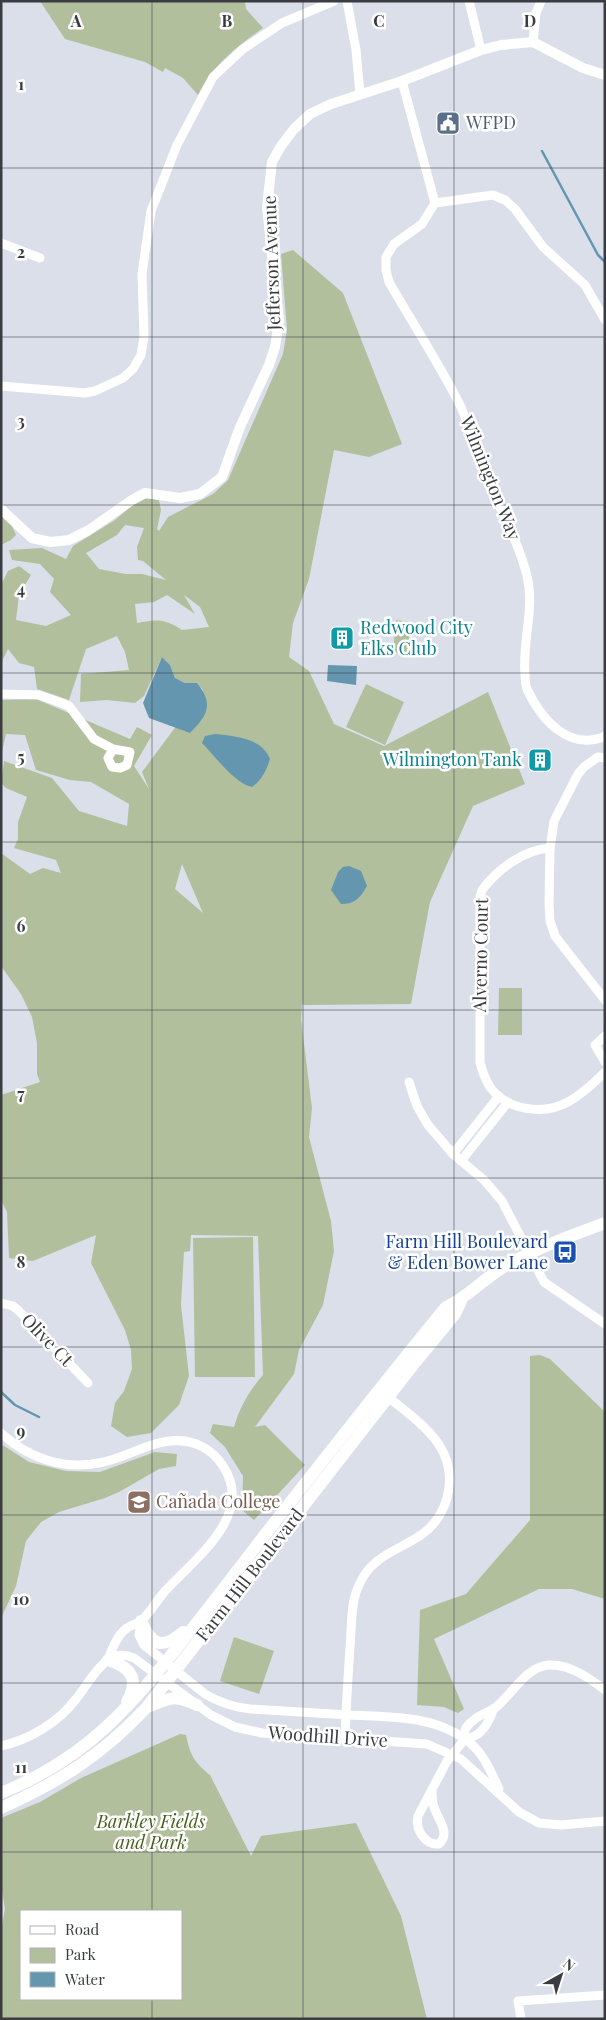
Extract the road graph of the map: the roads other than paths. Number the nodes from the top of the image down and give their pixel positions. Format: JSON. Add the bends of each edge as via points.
{"nodes":[{"id":1,"x":334,"y":1,"type":"edge"},
{"id":2,"x":347,"y":1,"type":"edge"},
{"id":3,"x":469,"y":1,"type":"edge"},
{"id":4,"x":541,"y":1,"type":"edge"},
{"id":5,"x":533,"y":42,"type":"junction"},
{"id":6,"x":481,"y":50,"type":"junction"},
{"id":7,"x":605,"y":75,"type":"edge"},
{"id":8,"x":402,"y":81,"type":"junction"},
{"id":9,"x":360,"y":94,"type":"junction"},
{"id":10,"x":435,"y":203,"type":"junction"},
{"id":11,"x":1,"y":243,"type":"edge"},
{"id":12,"x":40,"y":258,"type":"dead end"},
{"id":13,"x":605,"y":320,"type":"edge"},
{"id":14,"x":1,"y":386,"type":"edge"},
{"id":15,"x":1,"y":510,"type":"edge"},
{"id":16,"x":1,"y":694,"type":"edge"},
{"id":17,"x":605,"y":736,"type":"edge"},
{"id":18,"x":113,"y":749,"type":"dead end"},
{"id":19,"x":605,"y":758,"type":"edge"},
{"id":20,"x":550,"y":848,"type":"junction"},
{"id":21,"x":605,"y":1000,"type":"edge"},
{"id":22,"x":605,"y":1036,"type":"edge"},
{"id":23,"x":605,"y":1062,"type":"edge"},
{"id":24,"x":605,"y":1072,"type":"edge"},
{"id":25,"x":409,"y":1082,"type":"dead end"},
{"id":26,"x":499,"y":1096,"type":"junction"},
{"id":27,"x":508,"y":1102,"type":"junction"},
{"id":28,"x":453,"y":1154,"type":"junction"},
{"id":29,"x":462,"y":1162,"type":"junction"},
{"id":30,"x":605,"y":1223,"type":"edge"},
{"id":31,"x":529,"y":1254,"type":"junction"},
{"id":32,"x":461,"y":1301,"type":"junction"},
{"id":33,"x":1,"y":1303,"type":"edge"},
{"id":34,"x":603,"y":1320,"type":"edge"},
{"id":35,"x":88,"y":1382,"type":"dead end"},
{"id":36,"x":388,"y":1397,"type":"junction"},
{"id":37,"x":1,"y":1433,"type":"edge"},
{"id":38,"x":205,"y":1612,"type":"junction"},
{"id":39,"x":141,"y":1621,"type":"junction"},
{"id":40,"x":108,"y":1660,"type":"junction"},
{"id":41,"x":165,"y":1662,"type":"junction"},
{"id":42,"x":176,"y":1671,"type":"junction"},
{"id":43,"x":155,"y":1675,"type":"junction"},
{"id":44,"x":167,"y":1683,"type":"junction"},
{"id":45,"x":605,"y":1690,"type":"edge"},
{"id":46,"x":197,"y":1705,"type":"junction"},
{"id":47,"x":148,"y":1707,"type":"junction"},
{"id":48,"x":494,"y":1708,"type":"junction"},
{"id":49,"x":346,"y":1715,"type":"junction"},
{"id":50,"x":112,"y":1723,"type":"junction"},
{"id":51,"x":345,"y":1738,"type":"junction"},
{"id":52,"x":465,"y":1739,"type":"junction"},
{"id":53,"x":1,"y":1746,"type":"edge"},
{"id":54,"x":452,"y":1754,"type":"junction"},
{"id":55,"x":432,"y":1791,"type":"junction"},
{"id":56,"x":1,"y":1793,"type":"edge"},
{"id":57,"x":501,"y":1794,"type":"junction"},
{"id":58,"x":1,"y":1808,"type":"edge"},
{"id":59,"x":605,"y":1821,"type":"edge"},
{"id":60,"x":605,"y":1995,"type":"edge"},
{"id":61,"x":521,"y":2019,"type":"edge"}],
"edges":[{"from":1,"to":14,"type":"street","via":[[282,23],[243,49],[213,77],[177,145],[151,212],[142,274],[144,337],[141,355],[133,369],[123,378],[85,393]]},
{"from":2,"to":9,"type":"street"},
{"from":3,"to":6,"type":"street"},
{"from":4,"to":5,"type":"street","via":[[536,13]]},
{"from":5,"to":6,"type":"street","name":"Jefferson Avenue"},
{"from":5,"to":7,"type":"street","via":[[565,60]]},
{"from":6,"to":8,"type":"street","name":"Jefferson Avenue"},
{"from":8,"to":9,"type":"street","name":"Jefferson Avenue"},
{"from":8,"to":10,"type":"street"},
{"from":9,"to":15,"type":"street","name":"Jefferson Avenue","via":[[310,114],[289,135],[272,162],[267,207],[279,321],[275,347],[222,477],[200,494],[180,498],[145,493],[69,540],[50,542],[32,538]]},
{"from":10,"to":13,"type":"street","via":[[493,195],[505,200],[543,247],[585,285]]},
{"from":10,"to":17,"type":"street","name":"Wilmington Way","via":[[422,224],[394,244],[386,257],[389,282],[460,405],[484,473],[521,555],[530,603],[524,662],[526,687],[552,727],[571,738],[594,740]]},
{"from":11,"to":12,"type":"street"},
{"from":16,"to":18,"type":"street","via":[[39,695],[69,706],[94,739]]},
{"from":19,"to":20,"type":"street","via":[[598,757],[578,774],[554,821]]},
{"from":20,"to":21,"type":"street","via":[[550,921],[555,936]]},
{"from":20,"to":26,"type":"street","name":"Alverno Court","via":[[514,860],[486,885],[480,897],[480,1062],[491,1089]]},
{"from":22,"to":23,"type":"street","via":[[595,1045]]},
{"from":24,"to":27,"type":"street","name":"Alverno Court","via":[[570,1101],[549,1109],[536,1110]]},
{"from":25,"to":28,"type":"street","via":[[428,1125]]},
{"from":26,"to":27,"type":"street","name":"Alverno Court"},
{"from":26,"to":28,"type":"street"},
{"from":27,"to":29,"type":"street"},
{"from":28,"to":29,"type":"street"},
{"from":29,"to":31,"type":"street","via":[[502,1201]]},
{"from":30,"to":31,"type":"main road","name":"Farm Hill Boulevard"},
{"from":31,"to":32,"type":"main road","name":"Farm Hill Boulevard","via":[[494,1273]]},
{"from":31,"to":34,"type":"street","via":[[544,1282]]},
{"from":32,"to":36,"type":"main road","name":"Farm Hill Boulevard","via":[[455,1314]]},
{"from":32,"to":38,"type":"main road","name":"Farm Hill Boulevard","via":[[446,1307]]},
{"from":33,"to":35,"type":"street","name":"Olive Ct","via":[[20,1311]]},
{"from":36,"to":42,"type":"main road","name":"Farm Hill Boulevard"},
{"from":36,"to":49,"type":"street","via":[[441,1446],[448,1467],[449,1490],[445,1504],[432,1525],[382,1556],[359,1583],[353,1609]]},
{"from":37,"to":39,"type":"street","via":[[31,1454],[56,1463],[99,1463],[154,1444],[177,1440],[203,1447],[222,1464],[228,1475],[232,1498],[227,1521]]},
{"from":38,"to":39,"type":"main road","via":[[168,1643],[151,1639]]},
{"from":38,"to":41,"type":"main road","name":"Farm Hill Boulevard"},
{"from":39,"to":40,"type":"street","via":[[126,1629],[115,1642]]},
{"from":39,"to":41,"type":"street","name":"Woodhill Drive","via":[[139,1635],[144,1645]]},
{"from":40,"to":43,"type":"street","name":"Woodhill Drive","via":[[127,1655]]},
{"from":40,"to":50,"type":"main road","via":[[120,1663],[134,1682],[130,1697]]},
{"from":40,"to":53,"type":"street","via":[[56,1720],[26,1738]]},
{"from":41,"to":42,"type":"street","name":"Woodhill Drive"},
{"from":41,"to":43,"type":"main road","name":"Farm Hill Boulevard"},
{"from":42,"to":44,"type":"main road","name":"Farm Hill Boulevard"},
{"from":42,"to":49,"type":"street","name":"Woodhill Drive","via":[[226,1706]]},
{"from":43,"to":44,"type":"street","name":"Woodhill Drive"},
{"from":43,"to":50,"type":"main road","name":"Farm Hill Boulevard"},
{"from":44,"to":46,"type":"street","name":"Woodhill Drive"},
{"from":44,"to":47,"type":"main road","name":"Farm Hill Boulevard"},
{"from":45,"to":48,"type":"street","via":[[577,1671],[546,1666],[534,1670]]},
{"from":46,"to":47,"type":"main road","via":[[174,1698]]},
{"from":46,"to":51,"type":"street","name":"Woodhill Drive","via":[[222,1722],[262,1733]]},
{"from":47,"to":58,"type":"main road","name":"Farm Hill Boulevard","via":[[88,1762],[54,1783]]},
{"from":48,"to":52,"type":"street","via":[[478,1735]]},
{"from":48,"to":52,"type":"street","via":[[467,1727]]},
{"from":49,"to":51,"type":"street"},
{"from":49,"to":52,"type":"street","name":"Woodhill Drive","via":[[422,1721]]},
{"from":50,"to":56,"type":"main road","name":"Farm Hill Boulevard","via":[[60,1764]]},
{"from":51,"to":54,"type":"street","name":"Woodhill Drive","via":[[427,1744]]},
{"from":52,"to":54,"type":"street"},
{"from":52,"to":57,"type":"street","name":"Woodhill Drive","via":[[482,1755]]},
{"from":54,"to":55,"type":"street"},
{"from":54,"to":57,"type":"street","name":"Woodhill Drive"},
{"from":55,"to":55,"type":"street","via":[[417,1820],[424,1839],[438,1844],[443,1840],[444,1830],[433,1805]]},
{"from":57,"to":59,"type":"street","name":"Woodhill Drive","via":[[519,1812],[539,1823],[561,1825]]},
{"from":60,"to":61,"type":"street","via":[[518,2001]]}]}
